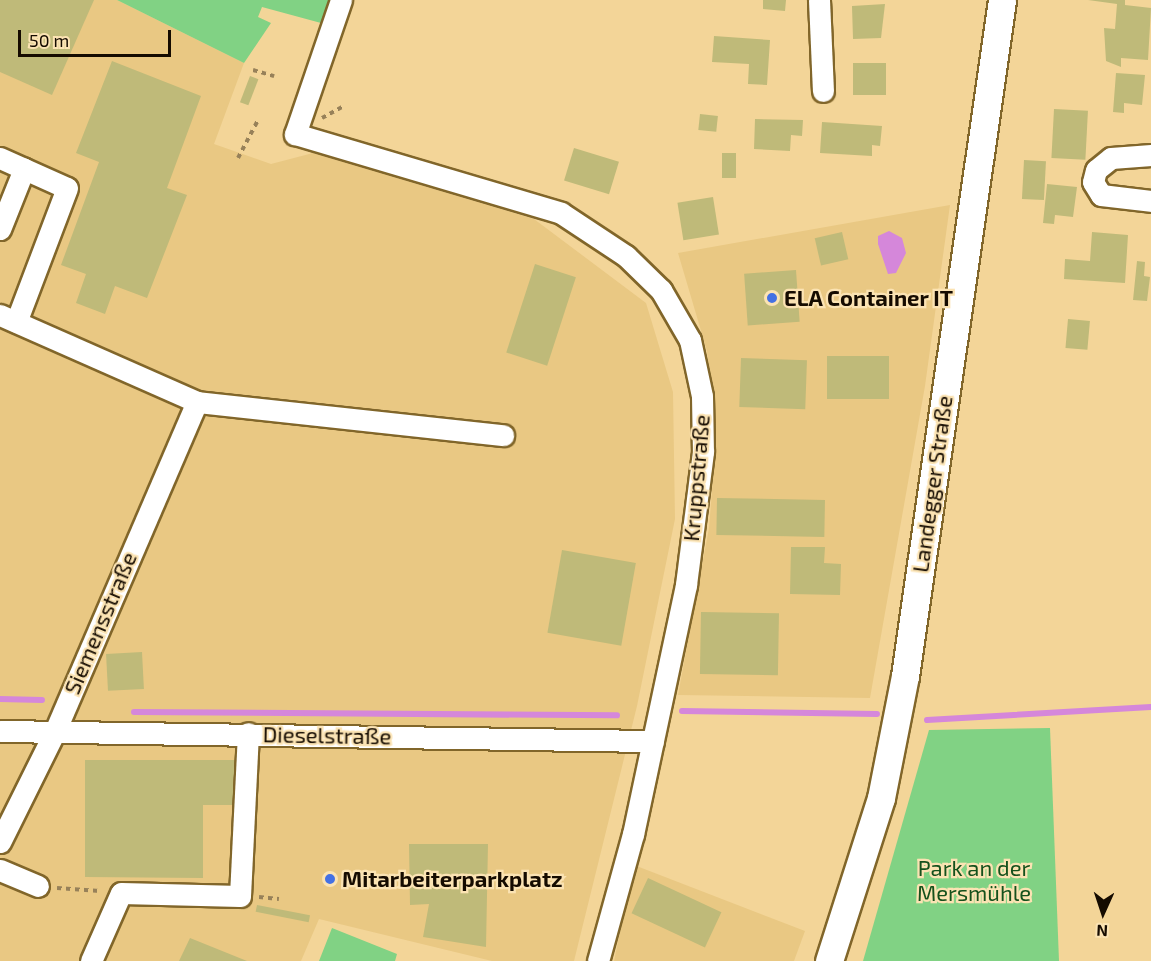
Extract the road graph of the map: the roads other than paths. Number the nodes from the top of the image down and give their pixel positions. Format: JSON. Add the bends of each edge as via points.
{"nodes":[{"id":1,"x":341,"y":0,"type":"edge"},
{"id":2,"x":819,"y":0,"type":"edge"},
{"id":3,"x":1002,"y":0,"type":"edge"},
{"id":4,"x":823,"y":91,"type":"dead end"},
{"id":5,"x":1151,"y":155,"type":"edge"},
{"id":6,"x":0,"y":158,"type":"edge"},
{"id":7,"x":24,"y":169,"type":"junction"},
{"id":8,"x":1151,"y":201,"type":"edge"},
{"id":9,"x":0,"y":229,"type":"edge"},
{"id":10,"x":8,"y":319,"type":"edge"},
{"id":11,"x":197,"y":402,"type":"junction"},
{"id":12,"x":503,"y":435,"type":"dead end"},
{"id":13,"x":56,"y":729,"type":"junction"},
{"id":14,"x":0,"y":731,"type":"edge"},
{"id":15,"x":248,"y":733,"type":"junction"},
{"id":16,"x":653,"y":741,"type":"junction"},
{"id":17,"x":0,"y":842,"type":"edge"},
{"id":18,"x":0,"y":870,"type":"edge"},
{"id":19,"x":38,"y":886,"type":"road end"},
{"id":20,"x":91,"y":961,"type":"edge"},
{"id":21,"x":598,"y":961,"type":"edge"},
{"id":22,"x":829,"y":961,"type":"edge"}],
"edges":[{"from":1,"to":16,"type":"street","name":"Kruppstraße","via":[[295,134],[535,201],[626,256],[661,290],[690,340],[702,396],[703,452],[686,585]]},
{"from":2,"to":4,"type":"street"},
{"from":3,"to":22,"type":"main road","name":"Landegger Straße","via":[[905,676],[881,798]]},
{"from":5,"to":8,"type":"street","via":[[1111,158],[1096,170],[1093,182],[1101,195]]},
{"from":6,"to":7,"type":"street"},
{"from":7,"to":9,"type":"street"},
{"from":7,"to":10,"type":"street","via":[[67,188]]},
{"from":10,"to":11,"type":"street"},
{"from":11,"to":12,"type":"street"},
{"from":11,"to":13,"type":"street","name":"Siemensstraße"},
{"from":13,"to":14,"type":"street","name":"Dieselstraße"},
{"from":13,"to":15,"type":"street","name":"Dieselstraße"},
{"from":13,"to":17,"type":"street","name":"Siemensstraße"},
{"from":15,"to":16,"type":"street","name":"Dieselstraße"},
{"from":15,"to":20,"type":"street","via":[[240,896],[121,893]]},
{"from":16,"to":21,"type":"street","name":"Kruppstraße"},
{"from":18,"to":19,"type":"street"}]}
